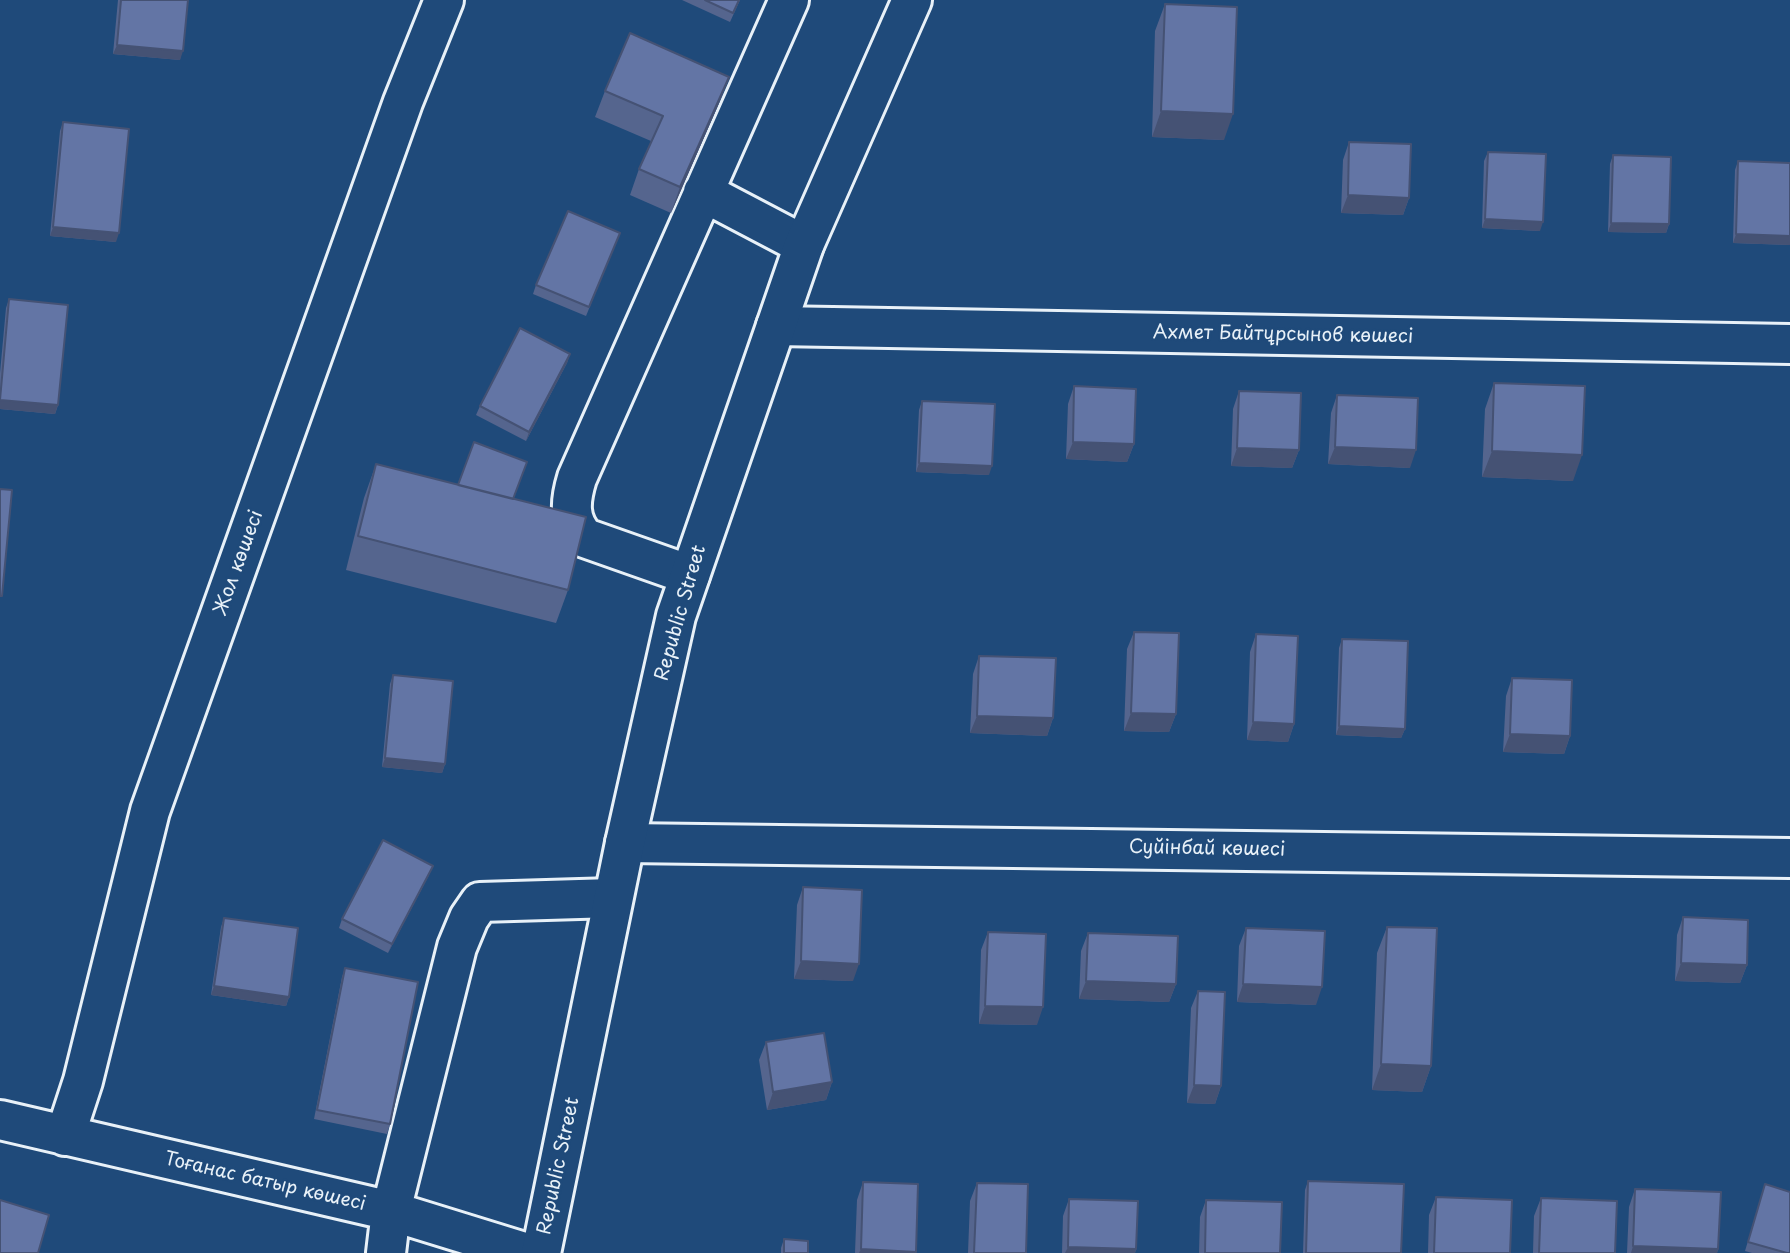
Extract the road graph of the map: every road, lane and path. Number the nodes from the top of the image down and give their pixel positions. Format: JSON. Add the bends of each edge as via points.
{"nodes":[{"id":1,"x":444,"y":0,"type":"edge"},
{"id":2,"x":789,"y":0,"type":"edge"},
{"id":3,"x":912,"y":0,"type":"edge"},
{"id":4,"x":703,"y":192,"type":"junction"},
{"id":5,"x":804,"y":245,"type":"junction"},
{"id":6,"x":776,"y":326,"type":"junction"},
{"id":7,"x":1790,"y":344,"type":"edge"},
{"id":8,"x":690,"y":575,"type":"junction"},
{"id":9,"x":625,"y":843,"type":"junction"},
{"id":10,"x":1790,"y":858,"type":"edge"},
{"id":11,"x":613,"y":898,"type":"junction"},
{"id":12,"x":0,"y":1120,"type":"edge"},
{"id":13,"x":65,"y":1136,"type":"junction"},
{"id":14,"x":391,"y":1211,"type":"junction"},
{"id":15,"x":386,"y":1253,"type":"edge"},
{"id":16,"x":527,"y":1253,"type":"edge"},
{"id":17,"x":541,"y":1253,"type":"edge"}],
"edges":[{"from":1,"to":13,"type":"street","name":"Жол көшесі","via":[[403,102],[150,811]]},
{"from":2,"to":4,"type":"street"},
{"from":3,"to":5,"type":"street","name":"Republic Street"},
{"from":4,"to":5,"type":"street"},
{"from":4,"to":8,"type":"street","via":[[570,500],[576,528],[586,538]]},
{"from":5,"to":6,"type":"street","name":"Republic Street"},
{"from":6,"to":7,"type":"street","name":"Ахмет Байтұрсынов көшесі"},
{"from":6,"to":8,"type":"street","name":"Republic Street"},
{"from":8,"to":9,"type":"street","name":"Republic Street","via":[[676,616]]},
{"from":9,"to":10,"type":"street","name":"Суйінбай көшесі"},
{"from":9,"to":11,"type":"street","name":"Republic Street"},
{"from":11,"to":14,"type":"street","via":[[480,902],[457,947]]},
{"from":11,"to":17,"type":"street","name":"Republic Street"},
{"from":12,"to":13,"type":"street","name":"Тоғанас батыр көшесі"},
{"from":13,"to":14,"type":"street","name":"Тоғанас батыр көшесі"},
{"from":14,"to":15,"type":"street"},
{"from":14,"to":16,"type":"street","name":"Тоғанас батыр көшесі"}]}
